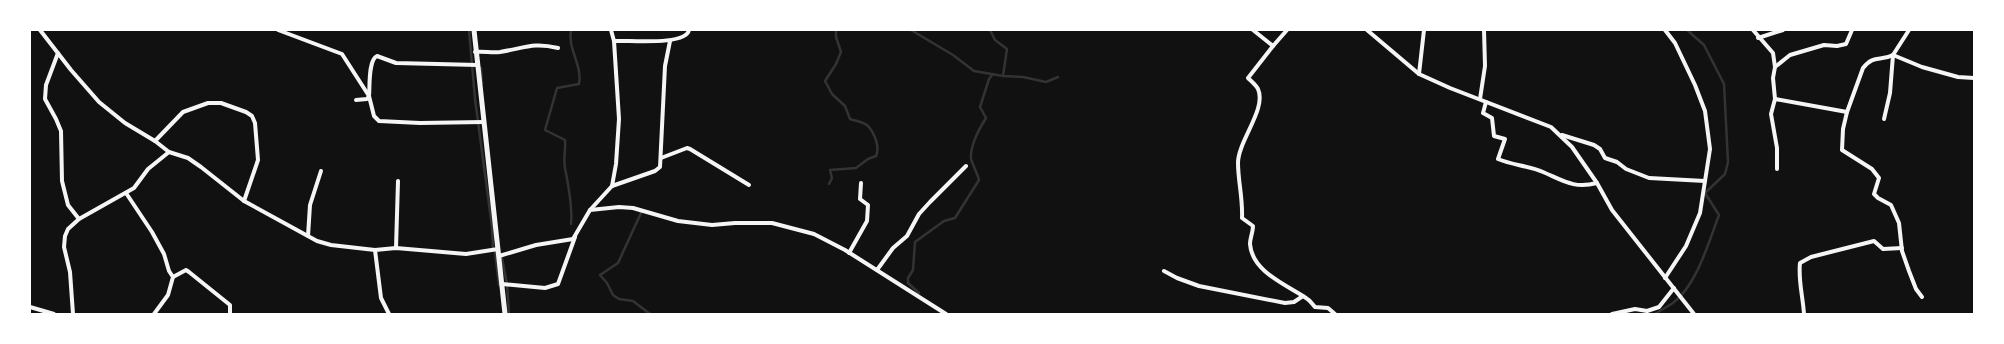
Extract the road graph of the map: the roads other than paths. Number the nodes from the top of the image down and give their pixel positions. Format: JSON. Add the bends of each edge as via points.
{"nodes":[{"id":1,"x":40,"y":30,"type":"edge"},
{"id":2,"x":278,"y":30,"type":"edge"},
{"id":3,"x":474,"y":30,"type":"edge"},
{"id":4,"x":611,"y":30,"type":"edge"},
{"id":5,"x":689,"y":30,"type":"edge"},
{"id":6,"x":1253,"y":30,"type":"edge"},
{"id":7,"x":1287,"y":30,"type":"edge"},
{"id":8,"x":1367,"y":30,"type":"edge"},
{"id":9,"x":1424,"y":30,"type":"edge"},
{"id":10,"x":1484,"y":30,"type":"edge"},
{"id":11,"x":1665,"y":30,"type":"edge"},
{"id":12,"x":1753,"y":30,"type":"edge"},
{"id":13,"x":1783,"y":30,"type":"edge"},
{"id":14,"x":1852,"y":30,"type":"edge"},
{"id":15,"x":1909,"y":30,"type":"edge"},
{"id":16,"x":1758,"y":38,"type":"junction"},
{"id":17,"x":614,"y":41,"type":"junction"},
{"id":18,"x":670,"y":41,"type":"junction"},
{"id":19,"x":1273,"y":46,"type":"junction"},
{"id":20,"x":558,"y":48,"type":"dead end"},
{"id":21,"x":475,"y":52,"type":"junction"},
{"id":22,"x":58,"y":53,"type":"junction"},
{"id":23,"x":1893,"y":56,"type":"junction"},
{"id":24,"x":478,"y":65,"type":"junction"},
{"id":25,"x":1776,"y":67,"type":"junction"},
{"id":26,"x":1419,"y":74,"type":"junction"},
{"id":27,"x":1974,"y":78,"type":"edge"},
{"id":28,"x":369,"y":96,"type":"junction"},
{"id":29,"x":1480,"y":99,"type":"junction"},
{"id":30,"x":1775,"y":99,"type":"junction"},
{"id":31,"x":356,"y":100,"type":"dead end"},
{"id":32,"x":1486,"y":102,"type":"junction"},
{"id":33,"x":1847,"y":112,"type":"junction"},
{"id":34,"x":1884,"y":119,"type":"dead end"},
{"id":35,"x":484,"y":122,"type":"junction"},
{"id":36,"x":1562,"y":135,"type":"junction"},
{"id":37,"x":155,"y":141,"type":"junction"},
{"id":38,"x":169,"y":152,"type":"junction"},
{"id":39,"x":660,"y":158,"type":"junction"},
{"id":40,"x":966,"y":166,"type":"dead end"},
{"id":41,"x":1777,"y":169,"type":"dead end"},
{"id":42,"x":321,"y":171,"type":"dead end"},
{"id":43,"x":398,"y":181,"type":"dead end"},
{"id":44,"x":1705,"y":182,"type":"junction"},
{"id":45,"x":861,"y":183,"type":"dead end"},
{"id":46,"x":1597,"y":183,"type":"junction"},
{"id":47,"x":749,"y":185,"type":"dead end"},
{"id":48,"x":612,"y":186,"type":"junction"},
{"id":49,"x":126,"y":193,"type":"junction"},
{"id":50,"x":244,"y":201,"type":"junction"},
{"id":51,"x":590,"y":210,"type":"junction"},
{"id":52,"x":79,"y":219,"type":"junction"},
{"id":53,"x":308,"y":236,"type":"junction"},
{"id":54,"x":575,"y":237,"type":"junction"},
{"id":55,"x":396,"y":248,"type":"junction"},
{"id":56,"x":1902,"y":248,"type":"junction"},
{"id":57,"x":498,"y":249,"type":"junction"},
{"id":58,"x":375,"y":250,"type":"junction"},
{"id":59,"x":849,"y":253,"type":"junction"},
{"id":60,"x":499,"y":256,"type":"junction"},
{"id":61,"x":877,"y":270,"type":"junction"},
{"id":62,"x":1164,"y":271,"type":"dead end"},
{"id":63,"x":173,"y":277,"type":"junction"},
{"id":64,"x":1665,"y":278,"type":"junction"},
{"id":65,"x":502,"y":284,"type":"junction"},
{"id":66,"x":1674,"y":288,"type":"junction"},
{"id":67,"x":1303,"y":296,"type":"junction"},
{"id":68,"x":1922,"y":296,"type":"dead end"},
{"id":69,"x":30,"y":308,"type":"edge"},
{"id":70,"x":54,"y":314,"type":"edge"},
{"id":71,"x":72,"y":314,"type":"edge"},
{"id":72,"x":154,"y":314,"type":"edge"},
{"id":73,"x":230,"y":314,"type":"edge"},
{"id":74,"x":389,"y":314,"type":"edge"},
{"id":75,"x":505,"y":314,"type":"edge"},
{"id":76,"x":946,"y":314,"type":"edge"},
{"id":77,"x":1335,"y":314,"type":"edge"},
{"id":78,"x":1612,"y":314,"type":"edge"},
{"id":79,"x":1694,"y":314,"type":"edge"},
{"id":80,"x":1804,"y":314,"type":"edge"}],
"edges":[{"from":1,"to":22,"type":"street"},
{"from":2,"to":28,"type":"street","via":[[342,54]]},
{"from":3,"to":21,"type":"street"},
{"from":4,"to":17,"type":"street"},
{"from":5,"to":18,"type":"street","via":[[682,39]]},
{"from":6,"to":19,"type":"street"},
{"from":7,"to":19,"type":"street"},
{"from":8,"to":26,"type":"street"},
{"from":9,"to":26,"type":"street"},
{"from":10,"to":29,"type":"street","via":[[1485,66]]},
{"from":11,"to":44,"type":"street","via":[[1675,43],[1705,110],[1710,149]]},
{"from":12,"to":16,"type":"street"},
{"from":13,"to":16,"type":"street"},
{"from":14,"to":25,"type":"street","via":[[1846,44],[1824,45],[1790,55]]},
{"from":15,"to":23,"type":"street"},
{"from":16,"to":25,"type":"street","via":[[1773,53]]},
{"from":17,"to":18,"type":"street"},
{"from":17,"to":48,"type":"street","via":[[619,118]]},
{"from":18,"to":39,"type":"street","via":[[665,66]]},
{"from":19,"to":67,"type":"street","via":[[1248,78],[1258,90],[1259,103],[1240,149],[1238,162],[1242,218],[1253,226],[1250,244],[1254,257],[1261,266],[1279,283]]},
{"from":20,"to":21,"type":"street","via":[[532,44],[499,52]]},
{"from":21,"to":24,"type":"street"},
{"from":22,"to":37,"type":"street","via":[[99,102],[125,123]]},
{"from":22,"to":52,"type":"street","via":[[46,85],[45,99],[61,131],[62,181],[68,205]]},
{"from":23,"to":27,"type":"street","via":[[1922,67]]},
{"from":23,"to":33,"type":"street","via":[[1874,58],[1863,68]]},
{"from":23,"to":34,"type":"street","via":[[1890,93]]},
{"from":24,"to":28,"type":"street","via":[[396,63],[377,56],[373,60],[370,73]]},
{"from":24,"to":35,"type":"street"},
{"from":25,"to":30,"type":"street","via":[[1773,78]]},
{"from":26,"to":29,"type":"street"},
{"from":28,"to":31,"type":"street"},
{"from":28,"to":35,"type":"street","via":[[374,116],[379,121]]},
{"from":29,"to":32,"type":"street"},
{"from":30,"to":33,"type":"street"},
{"from":30,"to":41,"type":"street","via":[[1771,114],[1777,148]]},
{"from":32,"to":36,"type":"street","via":[[1551,126]]},
{"from":32,"to":46,"type":"street","via":[[1483,113],[1492,118],[1494,136],[1505,139],[1498,159],[1543,172],[1571,185]]},
{"from":33,"to":56,"type":"street","via":[[1842,150],[1872,169],[1879,178],[1874,194],[1892,205],[1899,223]]},
{"from":35,"to":57,"type":"street"},
{"from":36,"to":44,"type":"street","via":[[1594,145],[1605,158],[1617,162],[1626,170],[1649,178]]},
{"from":36,"to":46,"type":"street"},
{"from":37,"to":38,"type":"street"},
{"from":37,"to":50,"type":"street","via":[[183,112],[208,104],[221,103],[252,116],[255,123],[258,160]]},
{"from":38,"to":49,"type":"street","via":[[148,169],[134,188]]},
{"from":38,"to":50,"type":"street","via":[[188,158]]},
{"from":39,"to":47,"type":"street","via":[[687,148]]},
{"from":39,"to":48,"type":"street","via":[[661,164],[657,170]]},
{"from":40,"to":61,"type":"street","via":[[919,214],[908,236],[893,248]]},
{"from":42,"to":53,"type":"street","via":[[310,205]]},
{"from":43,"to":55,"type":"street"},
{"from":44,"to":64,"type":"street","via":[[1700,213],[1694,229]]},
{"from":45,"to":59,"type":"street","via":[[860,199],[868,205],[869,215]]},
{"from":46,"to":64,"type":"street","via":[[1612,210]]},
{"from":48,"to":51,"type":"street"},
{"from":49,"to":52,"type":"street"},
{"from":49,"to":63,"type":"street","via":[[152,232]]},
{"from":50,"to":53,"type":"street"},
{"from":51,"to":54,"type":"street"},
{"from":51,"to":59,"type":"street","via":[[633,208],[678,221],[712,225],[772,223],[814,234]]},
{"from":52,"to":71,"type":"street","via":[[68,229],[64,242],[70,272]]},
{"from":53,"to":58,"type":"street","via":[[331,245]]},
{"from":54,"to":60,"type":"street"},
{"from":54,"to":65,"type":"street","via":[[559,284],[545,288]]},
{"from":55,"to":57,"type":"street","via":[[466,254]]},
{"from":55,"to":58,"type":"street"},
{"from":56,"to":68,"type":"street","via":[[1916,289]]},
{"from":56,"to":80,"type":"street","via":[[1883,250],[1874,241],[1810,257],[1800,263]]},
{"from":57,"to":60,"type":"street"},
{"from":58,"to":74,"type":"street","via":[[381,298]]},
{"from":59,"to":61,"type":"street"},
{"from":60,"to":65,"type":"street"},
{"from":61,"to":76,"type":"street"},
{"from":62,"to":67,"type":"street","via":[[1199,286],[1285,303],[1294,302]]},
{"from":63,"to":72,"type":"street","via":[[168,295]]},
{"from":63,"to":73,"type":"street","via":[[186,270],[230,305]]},
{"from":64,"to":66,"type":"street"},
{"from":65,"to":75,"type":"street"},
{"from":66,"to":78,"type":"street","via":[[1653,309]]},
{"from":66,"to":79,"type":"street"},
{"from":67,"to":77,"type":"street","via":[[1315,307],[1328,308]]},
{"from":69,"to":70,"type":"street"}]}
